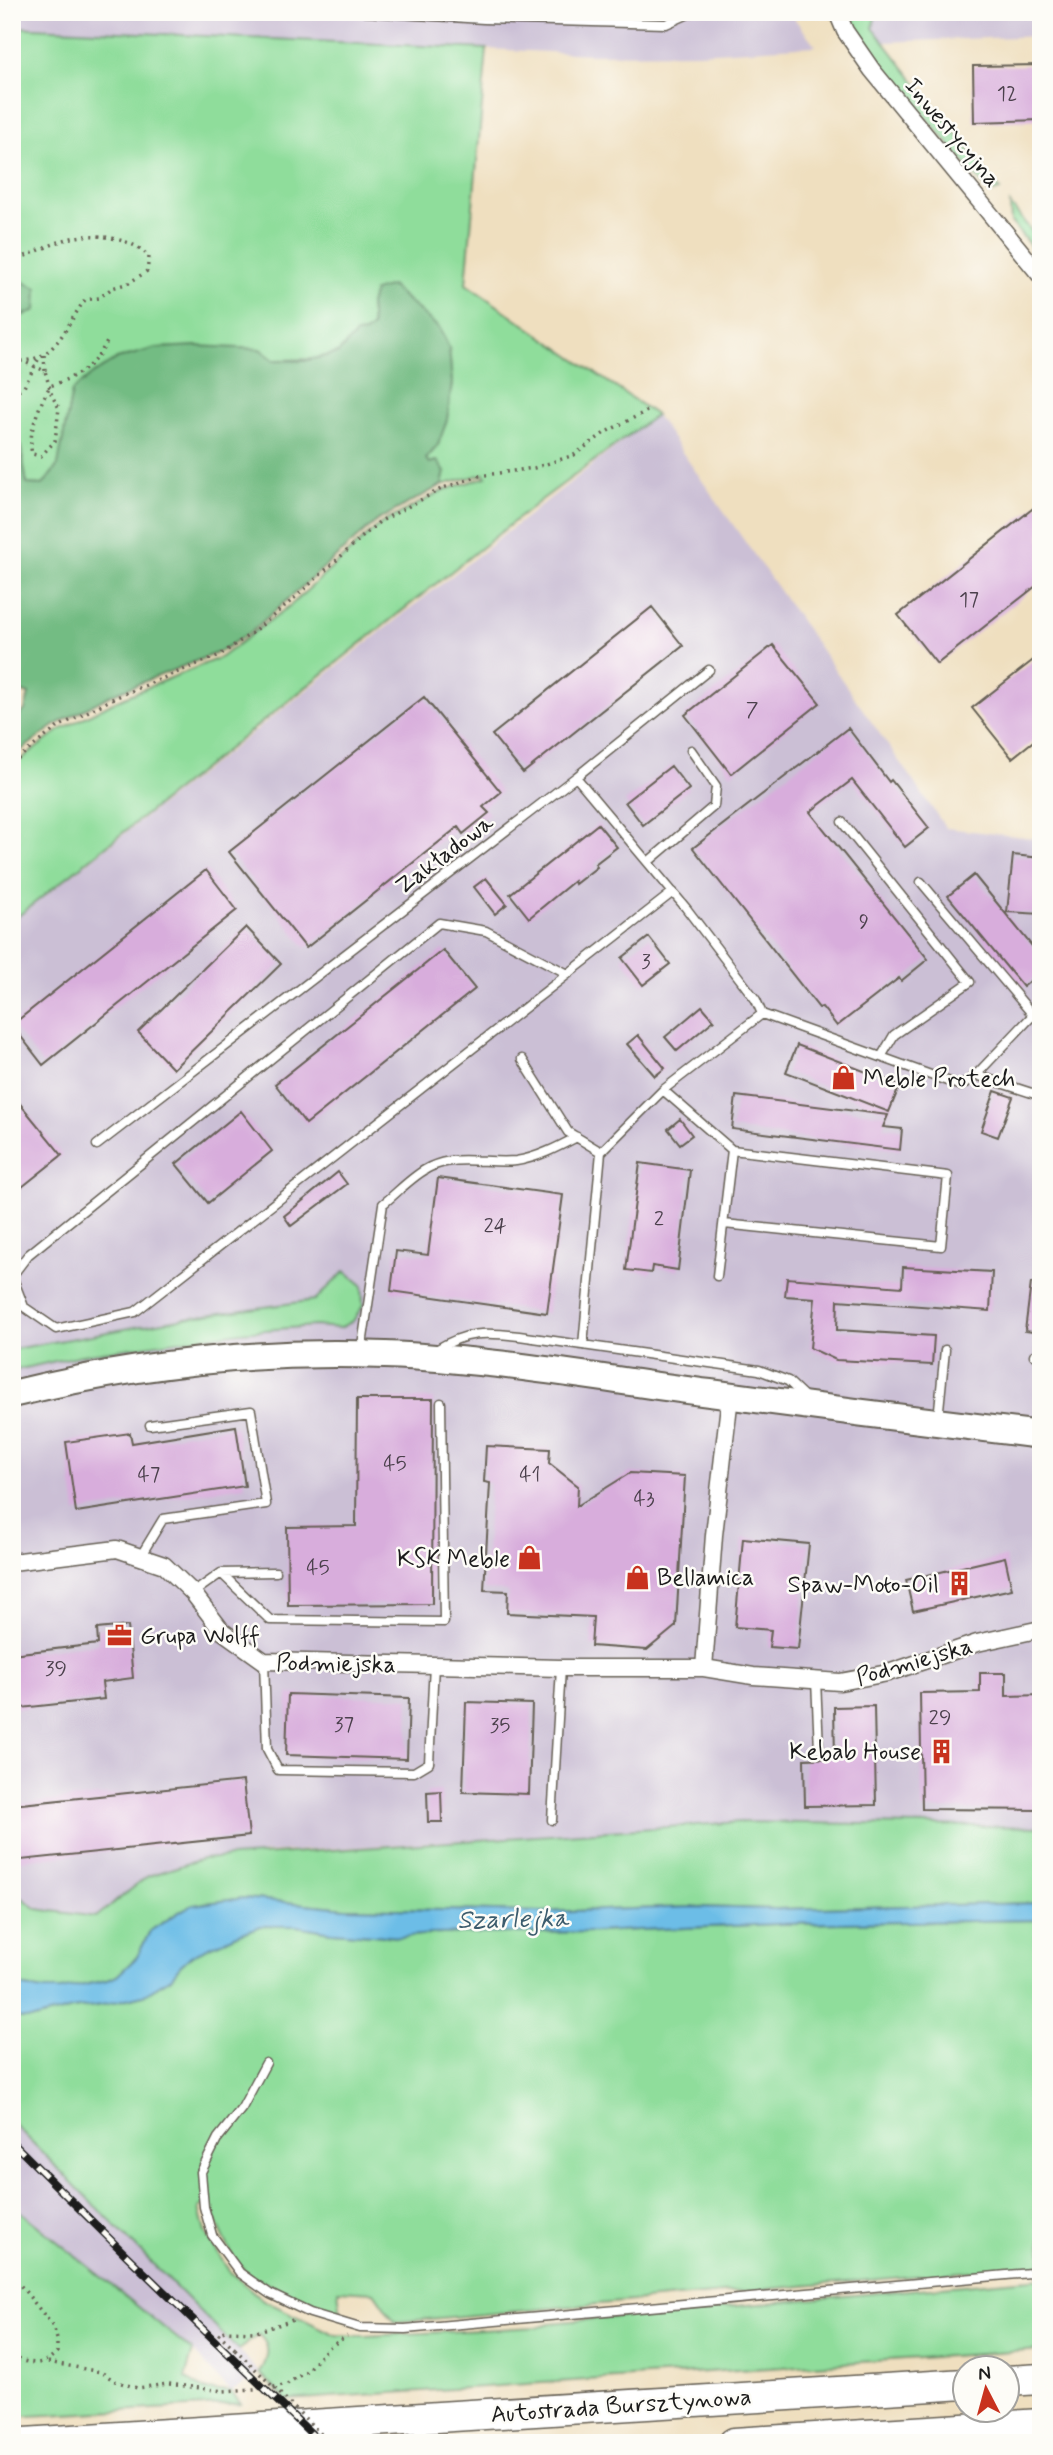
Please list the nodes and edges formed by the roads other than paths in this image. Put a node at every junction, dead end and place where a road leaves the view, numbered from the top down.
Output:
1 (364, 12) edge
2 (694, 12) edge
3 (837, 12) edge
4 (1041, 276) edge
5 (709, 670) dead end
6 (691, 750) dead end
7 (576, 777) junction
8 (842, 822) dead end
9 (648, 862) junction
10 (921, 883) dead end
11 (673, 892) junction
12 (568, 974) junction
13 (1041, 1007) edge
14 (762, 1014) junction
15 (1033, 1014) junction
16 (1041, 1021) edge
17 (881, 1057) junction
18 (523, 1059) dead end
19 (976, 1075) junction
20 (663, 1090) junction
21 (1041, 1096) edge
22 (577, 1137) junction
23 (97, 1145) dead end
24 (732, 1150) junction
25 (601, 1152) junction
26 (724, 1224) junction
27 (717, 1276) dead end
28 (583, 1345) junction
29 (945, 1350) dead end
30 (360, 1354) junction
31 (424, 1358) junction
32 (12, 1394) edge
33 (730, 1396) junction
34 (441, 1403) dead end
35 (813, 1406) junction
36 (937, 1422) junction
37 (150, 1425) dead end
38 (1041, 1436) edge
39 (140, 1557) junction
40 (12, 1562) edge
41 (276, 1572) dead end
42 (220, 1573) junction
43 (193, 1593) junction
44 (1041, 1629) edge
45 (264, 1661) junction
46 (434, 1665) junction
47 (561, 1668) junction
48 (704, 1668) junction
49 (816, 1680) junction
50 (819, 1749) dead end
51 (552, 1820) dead end
52 (265, 2063) dead end
53 (1041, 2272) edge
54 (1041, 2379) edge
55 (1021, 2380) edge
56 (951, 2385) edge
57 (1041, 2424) edge
58 (24, 2443) edge
59 (734, 2443) edge

1 - 2 lane
3 - 4 street, Inwestycyjna
5 - 7 lane, Zakładowa
6 - 9 lane
7 - 9 lane
7 - 23 lane, Zakładowa
8 - 17 lane
9 - 11 lane
10 - 15 lane
11 - 12 lane
11 - 14 lane
12 - 12 lane
13 - 15 lane
14 - 17 lane
14 - 20 lane
15 - 16 lane
15 - 19 lane
17 - 19 lane
18 - 22 lane
19 - 21 lane
20 - 24 lane
20 - 25 lane
22 - 25 lane
22 - 30 lane
24 - 26 lane
24 - 26 lane
25 - 28 lane
26 - 27 lane
28 - 31 lane
28 - 35 lane
29 - 36 lane
30 - 31 main road
30 - 32 main road
31 - 33 main road
33 - 35 main road
33 - 48 street
34 - 42 lane
35 - 36 main road
36 - 38 main road
37 - 39 lane
39 - 40 street, Podmiejska
39 - 43 street, Podmiejska
41 - 42 lane
42 - 43 lane
43 - 45 street, Podmiejska
44 - 49 street, Podmiejska
45 - 46 street, Podmiejska
45 - 46 lane
46 - 47 street, Podmiejska
47 - 48 street, Podmiejska
47 - 51 lane
48 - 49 street, Podmiejska
49 - 50 lane
52 - 53 lane
54 - 55 highway
56 - 58 highway, Autostrada Bursztynowa
57 - 59 highway, Autostrada Bursztynowa

